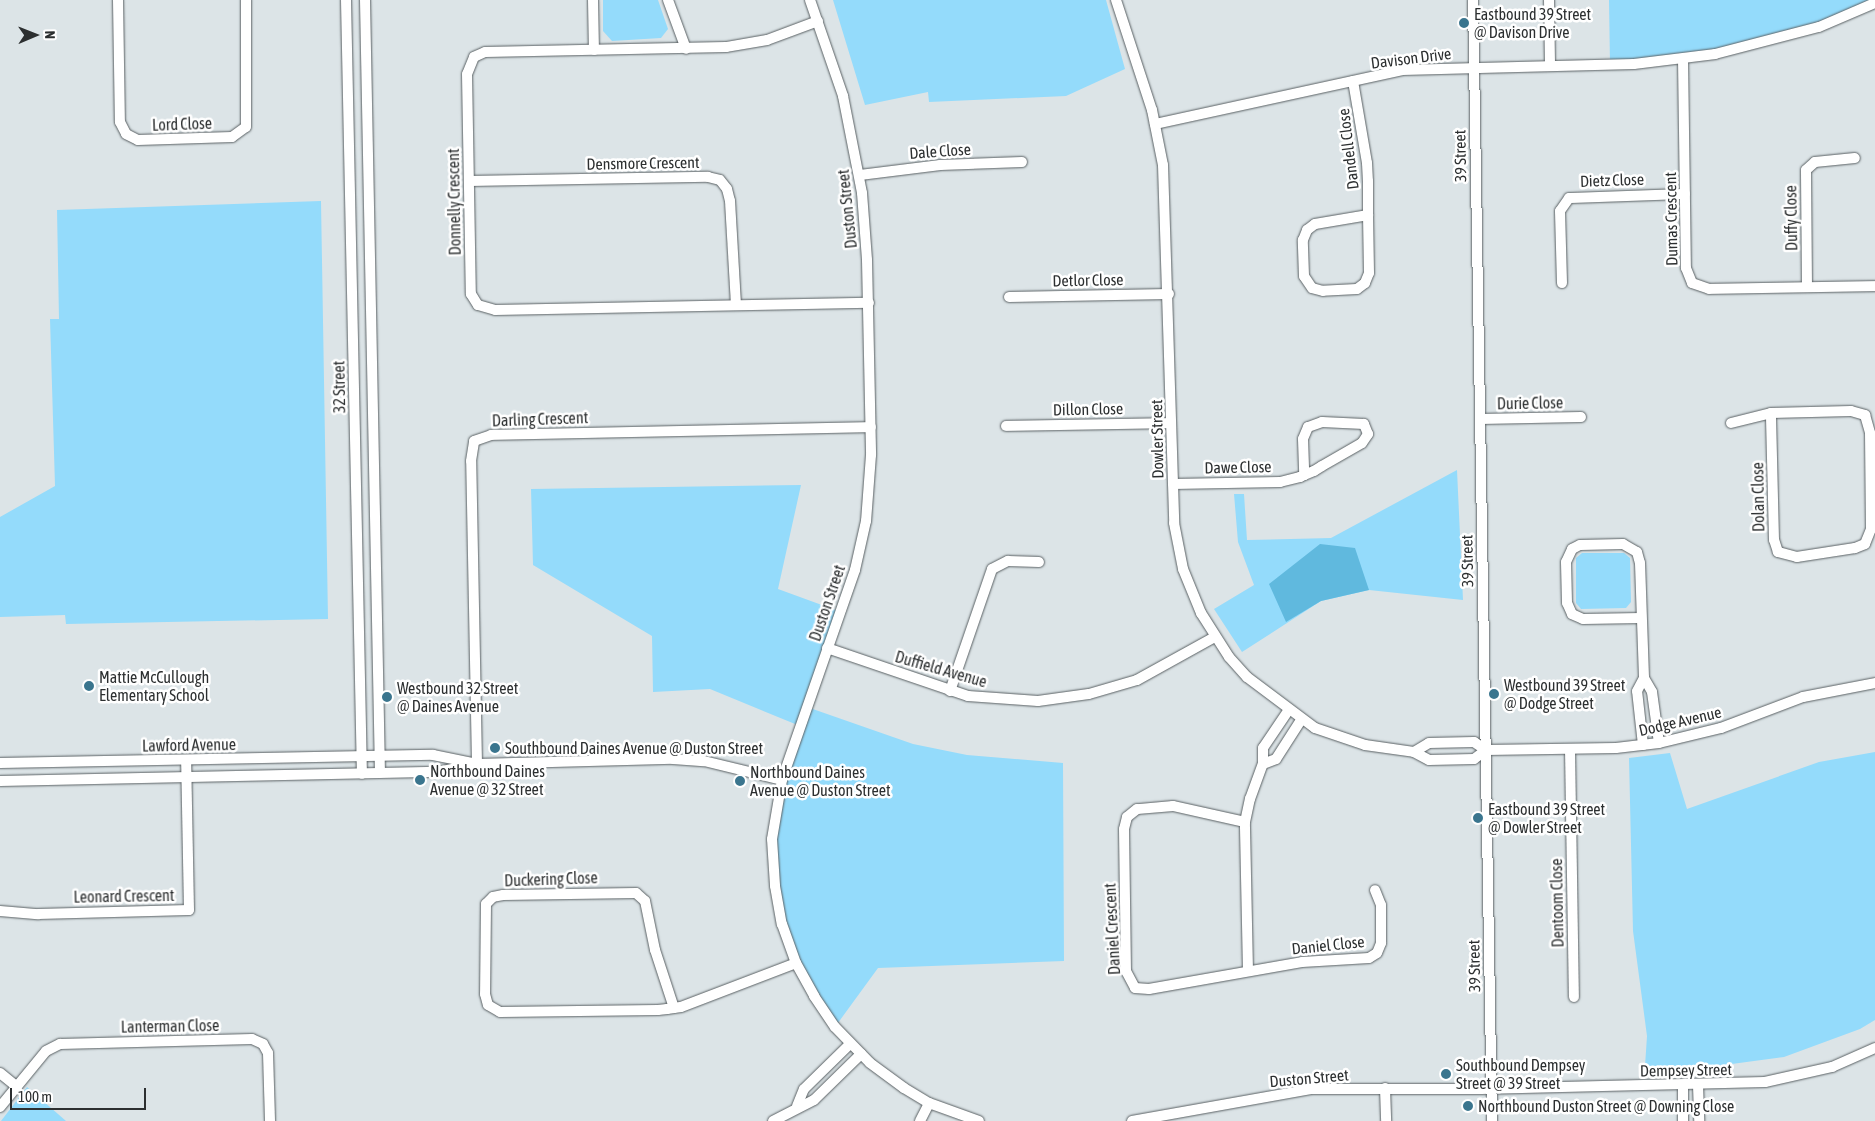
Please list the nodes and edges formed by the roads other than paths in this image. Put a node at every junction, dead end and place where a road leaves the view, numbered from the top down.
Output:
1 (118, 0) edge
2 (246, 0) edge
3 (346, 0) edge
4 (365, 0) edge
5 (593, 0) edge
6 (668, 0) edge
7 (810, 0) edge
8 (1116, 0) edge
9 (1473, 0) edge
10 (1549, 0) edge
11 (1875, 3) edge
12 (818, 21) junction
13 (686, 49) junction
14 (594, 50) junction
15 (1683, 59) junction
16 (1550, 66) junction
17 (1474, 67) junction
18 (1353, 81) junction
19 (1155, 124) junction
20 (1855, 158) dead end
21 (1022, 162) dead end
22 (860, 175) junction
23 (469, 181) junction
24 (1685, 194) junction
25 (1368, 215) junction
26 (1562, 284) dead end
27 (1875, 286) edge
28 (1806, 287) junction
29 (1169, 294) junction
30 (1008, 297) dead end
31 (868, 303) junction
32 (736, 305) junction
33 (1771, 413) junction
34 (1581, 417) dead end
35 (1480, 419) junction
36 (1171, 423) junction
37 (1731, 423) dead end
38 (1006, 426) dead end
39 (871, 427) junction
40 (1873, 474) edge
41 (1304, 475) junction
42 (1172, 484) junction
43 (1873, 489) edge
44 (1039, 562) dead end
45 (1641, 618) junction
46 (1215, 637) junction
47 (827, 648) junction
48 (1644, 678) junction
49 (1875, 683) edge
50 (950, 691) junction
51 (1288, 711) junction
52 (1301, 720) junction
53 (1658, 743) junction
54 (1644, 745) junction
55 (1570, 749) junction
56 (1486, 750) junction
57 (1414, 752) junction
58 (362, 756) junction
59 (380, 756) junction
60 (186, 760) junction
61 (0, 763) edge
62 (477, 764) junction
63 (1263, 764) junction
64 (380, 773) junction
65 (362, 774) junction
66 (186, 777) junction
67 (782, 780) junction
68 (0, 781) edge
69 (1245, 822) junction
70 (1375, 890) dead end
71 (0, 911) edge
72 (796, 963) junction
73 (1248, 971) junction
74 (1574, 997) dead end
75 (674, 1008) junction
76 (850, 1044) junction
77 (1875, 1048) edge
78 (861, 1054) junction
79 (0, 1072) edge
80 (1683, 1085) junction
81 (1698, 1085) junction
82 (17, 1087) junction
83 (1385, 1088) junction
84 (1491, 1089) junction
85 (4, 1095) edge
86 (929, 1103) junction
87 (0, 1106) edge
88 (797, 1106) junction
89 (270, 1121) edge
90 (773, 1121) edge
91 (920, 1121) edge
92 (979, 1121) edge
93 (1136, 1121) edge
94 (1386, 1121) edge
95 (1492, 1121) edge
96 (1683, 1121) edge
97 (1699, 1121) edge

1 - 2 street, Lord Close
3 - 58 street, 32 Street
4 - 59 street, 32 Street
5 - 14 street
6 - 13 street
7 - 12 street, Duston Street
8 - 19 street, Dowler Street
9 - 17 street, 39 Street
10 - 16 street
11 - 15 street, Davison Drive
12 - 13 street, Donnelly Crescent
12 - 22 street, Duston Street
13 - 14 street, Donnelly Crescent
14 - 23 street, Donnelly Crescent
15 - 16 street, Davison Drive
15 - 24 street, Dumas Crescent
16 - 17 street, Davison Drive
17 - 18 street, Davison Drive
17 - 35 street, 39 Street
18 - 19 street, Davison Drive
18 - 25 street, Dandell Close
19 - 29 street, Dowler Street
20 - 28 street, Duffy Close
21 - 22 street, Dale Close
22 - 31 street, Duston Street
23 - 32 street, Densmore Crescent
23 - 32 street, Donnelly Crescent
24 - 26 street, Dietz Close
24 - 28 street, Dumas Crescent
25 - 25 street, Dandell Close
27 - 28 street, Dumas Crescent
29 - 30 street, Detlor Close
29 - 36 street, Dowler Street
31 - 32 street, Donnelly Crescent
31 - 39 street, Duston Street
33 - 37 street, Dolan Close
33 - 40 street, Dolan Close
33 - 43 street, Dolan Close
34 - 35 street, Durie Close
35 - 56 street, 39 Street
36 - 38 street, Dillon Close
36 - 42 street, Dowler Street
39 - 47 street, Duston Street
39 - 62 street, Darling Crescent
40 - 43 street, Dolan Close
41 - 41 street, Dawe Close
41 - 42 street, Dawe Close
42 - 46 street, Dowler Street
44 - 50 street
45 - 45 street
45 - 48 street
46 - 50 street, Duffield Avenue
46 - 51 street, Dowler Street
47 - 50 street, Duffield Avenue
47 - 67 street, Duston Street
48 - 53 street
48 - 54 street
49 - 53 street, Dodge Avenue
51 - 52 street, Dowler Street
51 - 63 street
52 - 57 street, Dowler Street
52 - 63 street
53 - 54 street, Dodge Avenue
54 - 55 street, Dodge Avenue
55 - 56 street, Dodge Avenue
55 - 74 street, Dentoom Close
56 - 57 street, Dowler Street
56 - 57 street, Dowler Street
56 - 84 street, 39 Street
58 - 59 street, Lawford Avenue
58 - 60 street, Lawford Avenue
58 - 65 street, 32 Street
59 - 62 street, Lawford Avenue
59 - 64 street, 32 Street
60 - 61 street, Lawford Avenue
60 - 66 street, Leonard Crescent
62 - 64 street, Lawford Avenue
62 - 67 street
63 - 69 street
64 - 65 street, Lawford Avenue
65 - 66 street, Lawford Avenue
66 - 68 street, Lawford Avenue
66 - 71 street, Leonard Crescent
67 - 72 street, Duston Street
69 - 73 street
69 - 73 street, Daniel Crescent
70 - 73 street, Daniel Close
72 - 75 street, Duckering Close
72 - 76 street, Duston Street
75 - 75 street, Duckering Close
76 - 78 street, Duston Street
76 - 88 street
77 - 81 street, Dempsey Street
78 - 86 street, Duston Street
78 - 88 street
79 - 82 street
80 - 81 street, Dempsey Street
80 - 84 street, Dempsey Street
80 - 96 street
81 - 97 street
82 - 85 street, Lanterman Close
82 - 89 street, Lanterman Close
83 - 84 street, Duston Street
83 - 93 street, Duston Street
83 - 94 street
84 - 95 street, 39 Street
85 - 87 street, Lanterman Close
86 - 91 street
86 - 92 street, Duston Street
88 - 90 street

